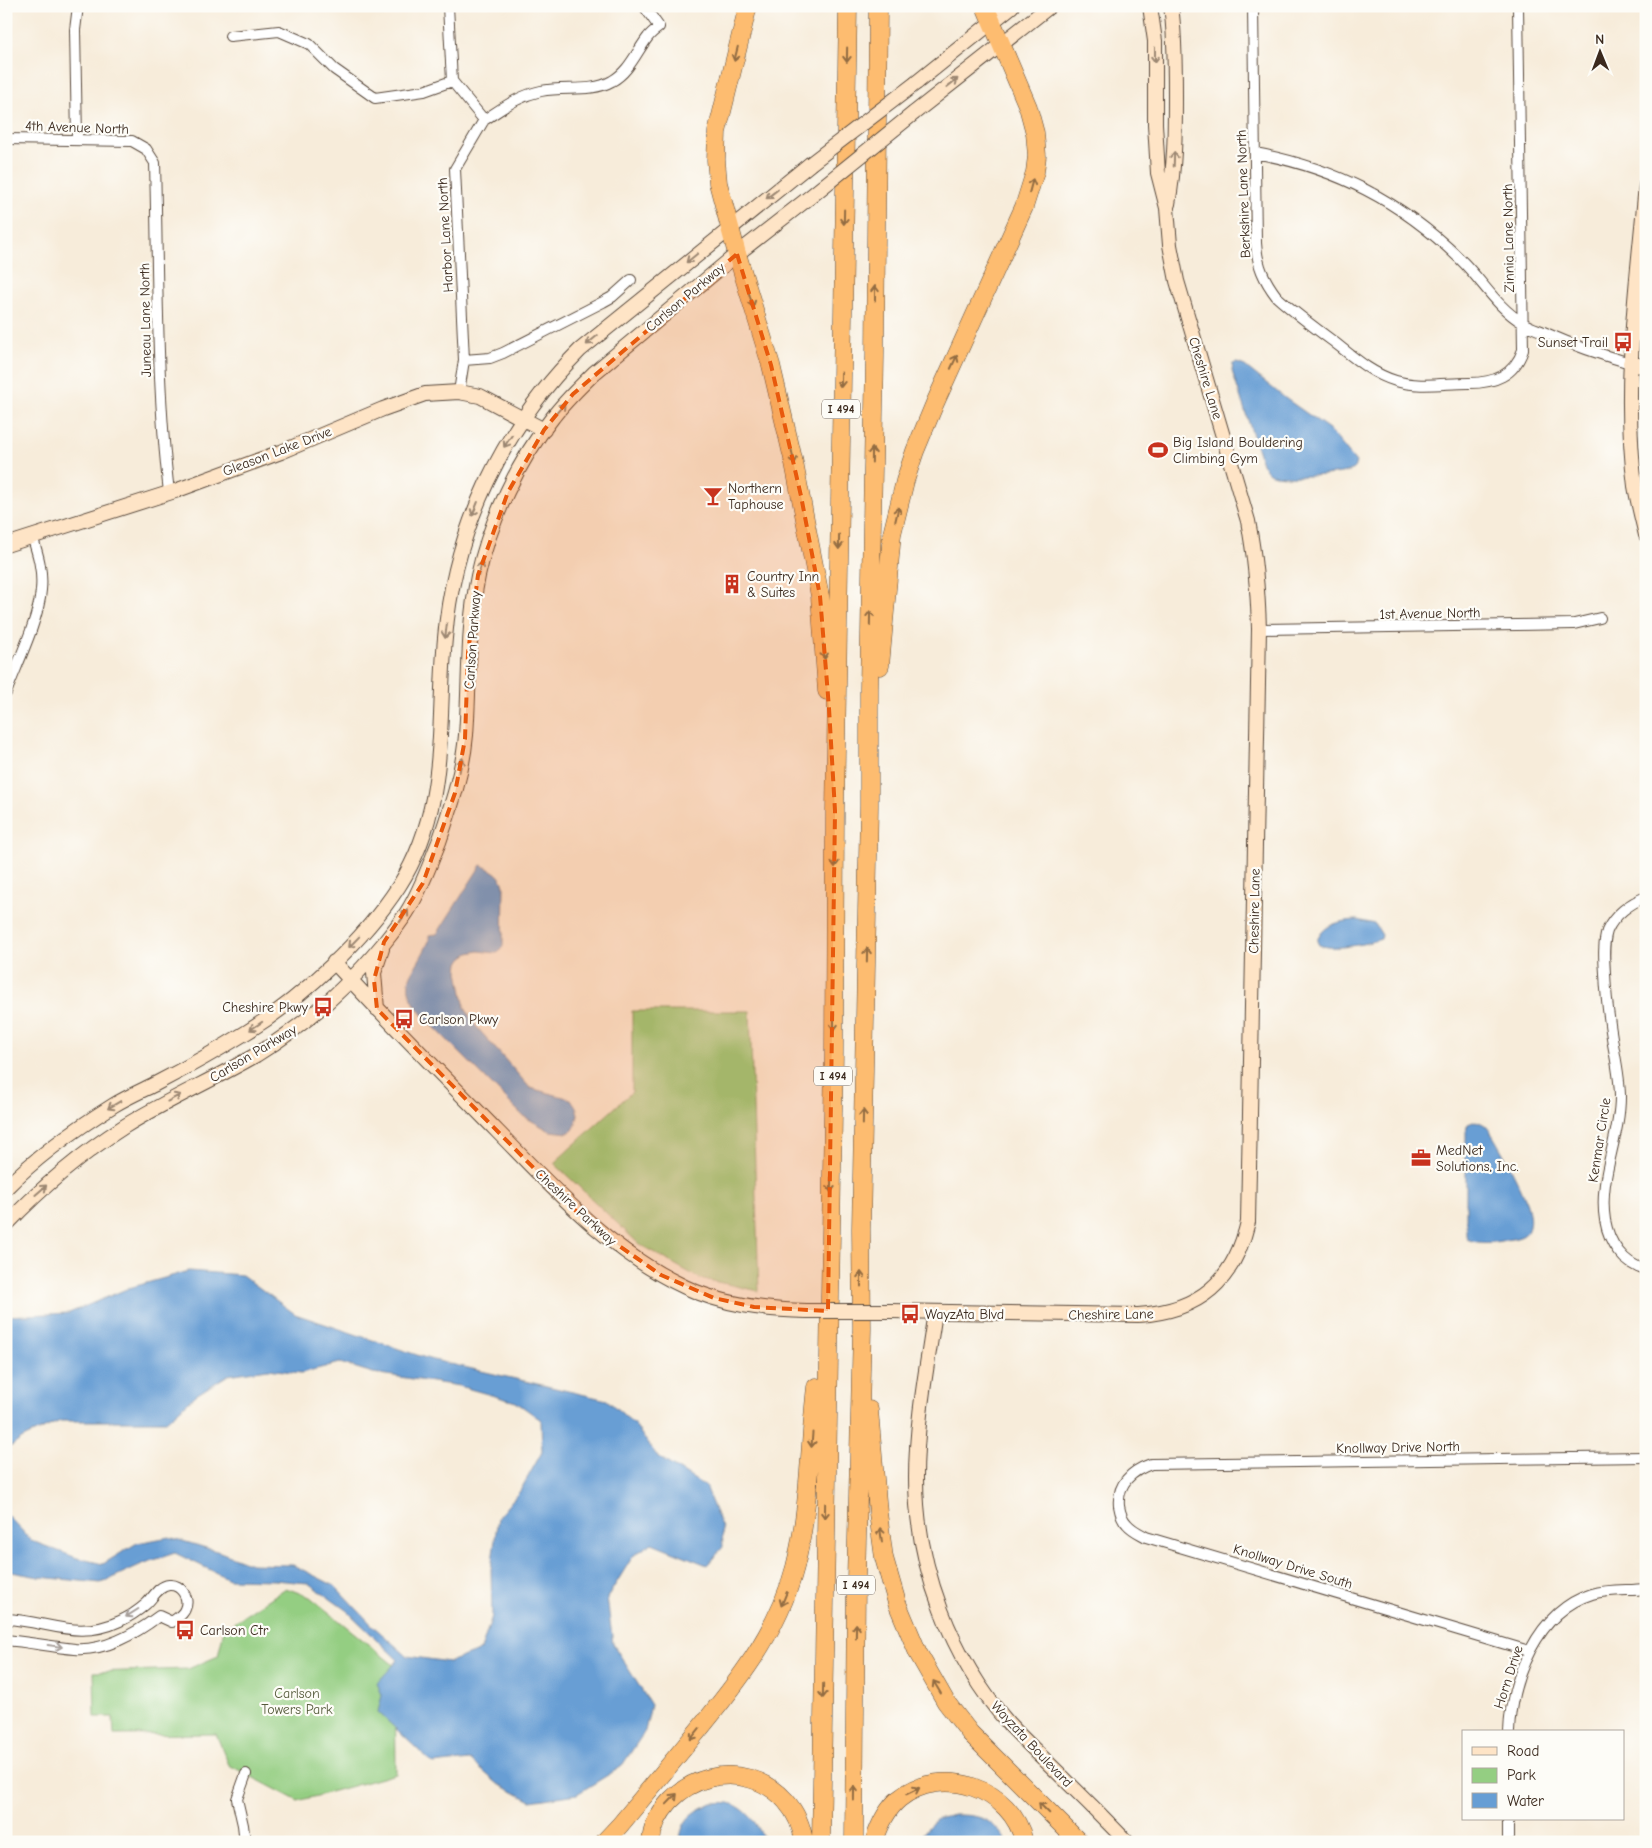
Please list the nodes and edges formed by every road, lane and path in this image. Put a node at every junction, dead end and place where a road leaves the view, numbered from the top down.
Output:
1 (78, 6) edge
2 (448, 6) edge
3 (644, 6) edge
4 (748, 6) edge
5 (848, 6) edge
6 (878, 6) edge
7 (1012, 6) edge
8 (1050, 6) edge
9 (1150, 6) edge
10 (1170, 6) edge
11 (1253, 6) edge
12 (1518, 6) edge
13 (989, 14) edge
14 (230, 36) dead end
15 (1001, 44) junction
16 (452, 81) junction
17 (484, 120) junction
18 (6, 139) edge
19 (77, 139) junction
20 (146, 149) joint
21 (1255, 153) junction
22 (1646, 185) edge
23 (1167, 208) junction
24 (730, 227) junction
25 (737, 254) junction
26 (631, 280) dead end
27 (1523, 323) junction
28 (464, 360) junction
29 (1630, 363) junction
30 (1646, 367) edge
31 (1418, 384) joint
32 (459, 392) junction
33 (524, 419) junction
34 (544, 430) junction
35 (170, 492) junction
36 (1646, 535) edge
37 (32, 536) junction
38 (6, 544) edge
39 (1600, 618) dead end
40 (1259, 629) junction
41 (6, 693) edge
42 (869, 806) junction
43 (835, 811) junction
44 (1646, 897) edge
45 (384, 942) junction
46 (334, 962) junction
47 (351, 980) junction
48 (377, 1009) junction
49 (6, 1188) edge
50 (6, 1224) edge
51 (1646, 1270) edge
52 (890, 1311) joint
53 (935, 1312) junction
54 (862, 1328) junction
55 (828, 1340) junction
56 (1646, 1457) edge
57 (1151, 1464) joint
58 (1646, 1589) edge
59 (147, 1603) junction
60 (159, 1616) junction
61 (6, 1619) edge
62 (6, 1640) edge
63 (1529, 1650) junction
64 (1509, 1730) edge
65 (246, 1774) dead end
66 (1508, 1820) edge
67 (245, 1842) edge
68 (604, 1842) edge
69 (651, 1842) edge
70 (804, 1842) edge
71 (821, 1842) edge
72 (854, 1842) edge
73 (874, 1842) edge
74 (1024, 1842) edge
75 (1079, 1842) edge
76 (1128, 1842) edge
77 (1508, 1842) edge

1 - 19 street
2 - 16 street
3 - 17 street
4 -> 24 highway
5 -> 43 highway, I 494
42 -> 6 highway, I 494
7 - 13 main road, Carlson Parkway
8 - 15 main road, Carlson Parkway
9 -> 23 main road, Cheshire Lane
23 -> 10 main road, Cheshire Lane
11 - 21 street, Berkshire Lane North
12 - 27 street, Zinnia Lane North
13 - 15 highway
13 -> 24 main road, Carlson Parkway, bridge
14 - 16 street
25 -> 15 main road, Carlson Parkway, bridge
42 -> 15 highway
16 - 17 street
17 - 28 street, Harbor Lane North
18 - 19 street, 4th Avenue North
19 - 20 street, 4th Avenue North
20 - 35 street, Juneau Lane North
21 - 27 street
21 - 31 street, Berkshire Lane North
22 - 29 main road
23 - 40 main road, Cheshire Lane
24 - 25 highway
24 -> 33 main road, Carlson Parkway
34 -> 25 main road, Carlson Parkway
25 -> 43 highway
26 - 28 street
27 - 29 street
27 - 31 street, Zinnia Lane North
28 - 32 street, Harbor Lane North
29 - 30 main road
29 - 36 main road
32 - 33 main road, Gleason Lake Drive
32 - 35 main road, Gleason Lake Drive
33 - 34 main road, Gleason Lake Drive
33 -> 46 main road, Carlson Parkway
45 -> 34 main road, Carlson Parkway
35 - 37 main road, Gleason Lake Drive
37 - 38 main road, Gleason Lake Drive
37 - 41 street
39 - 40 street, 1st Avenue North
40 - 53 main road, Cheshire Lane
54 -> 42 highway, I 494
43 -> 55 highway, I 494
44 - 51 street, Kenmar Circle
45 - 47 main road, Carlson Parkway
45 - 48 main road
46 - 47 main road, Cheshire Parkway
46 -> 49 main road, Carlson Parkway
47 - 48 main road, Cheshire Parkway
50 -> 47 main road, Carlson Parkway
48 - 52 main road, Cheshire Parkway, bridge
52 - 53 main road, Cheshire Lane
53 - 76 main road, Wayzata Boulevard
72 -> 54 highway, I 494
75 -> 54 highway
55 -> 68 highway
55 -> 71 highway, I 494
56 - 57 street, Knollway Drive North
57 - 63 street, Knollway Drive South
58 - 63 street, Horn Drive
59 - 60 street
59 - 60 street
59 -> 61 street
62 -> 60 street
63 - 64 street, Horn Drive
65 - 67 street
66 - 77 street
69 -> 70 highway
73 -> 74 highway

